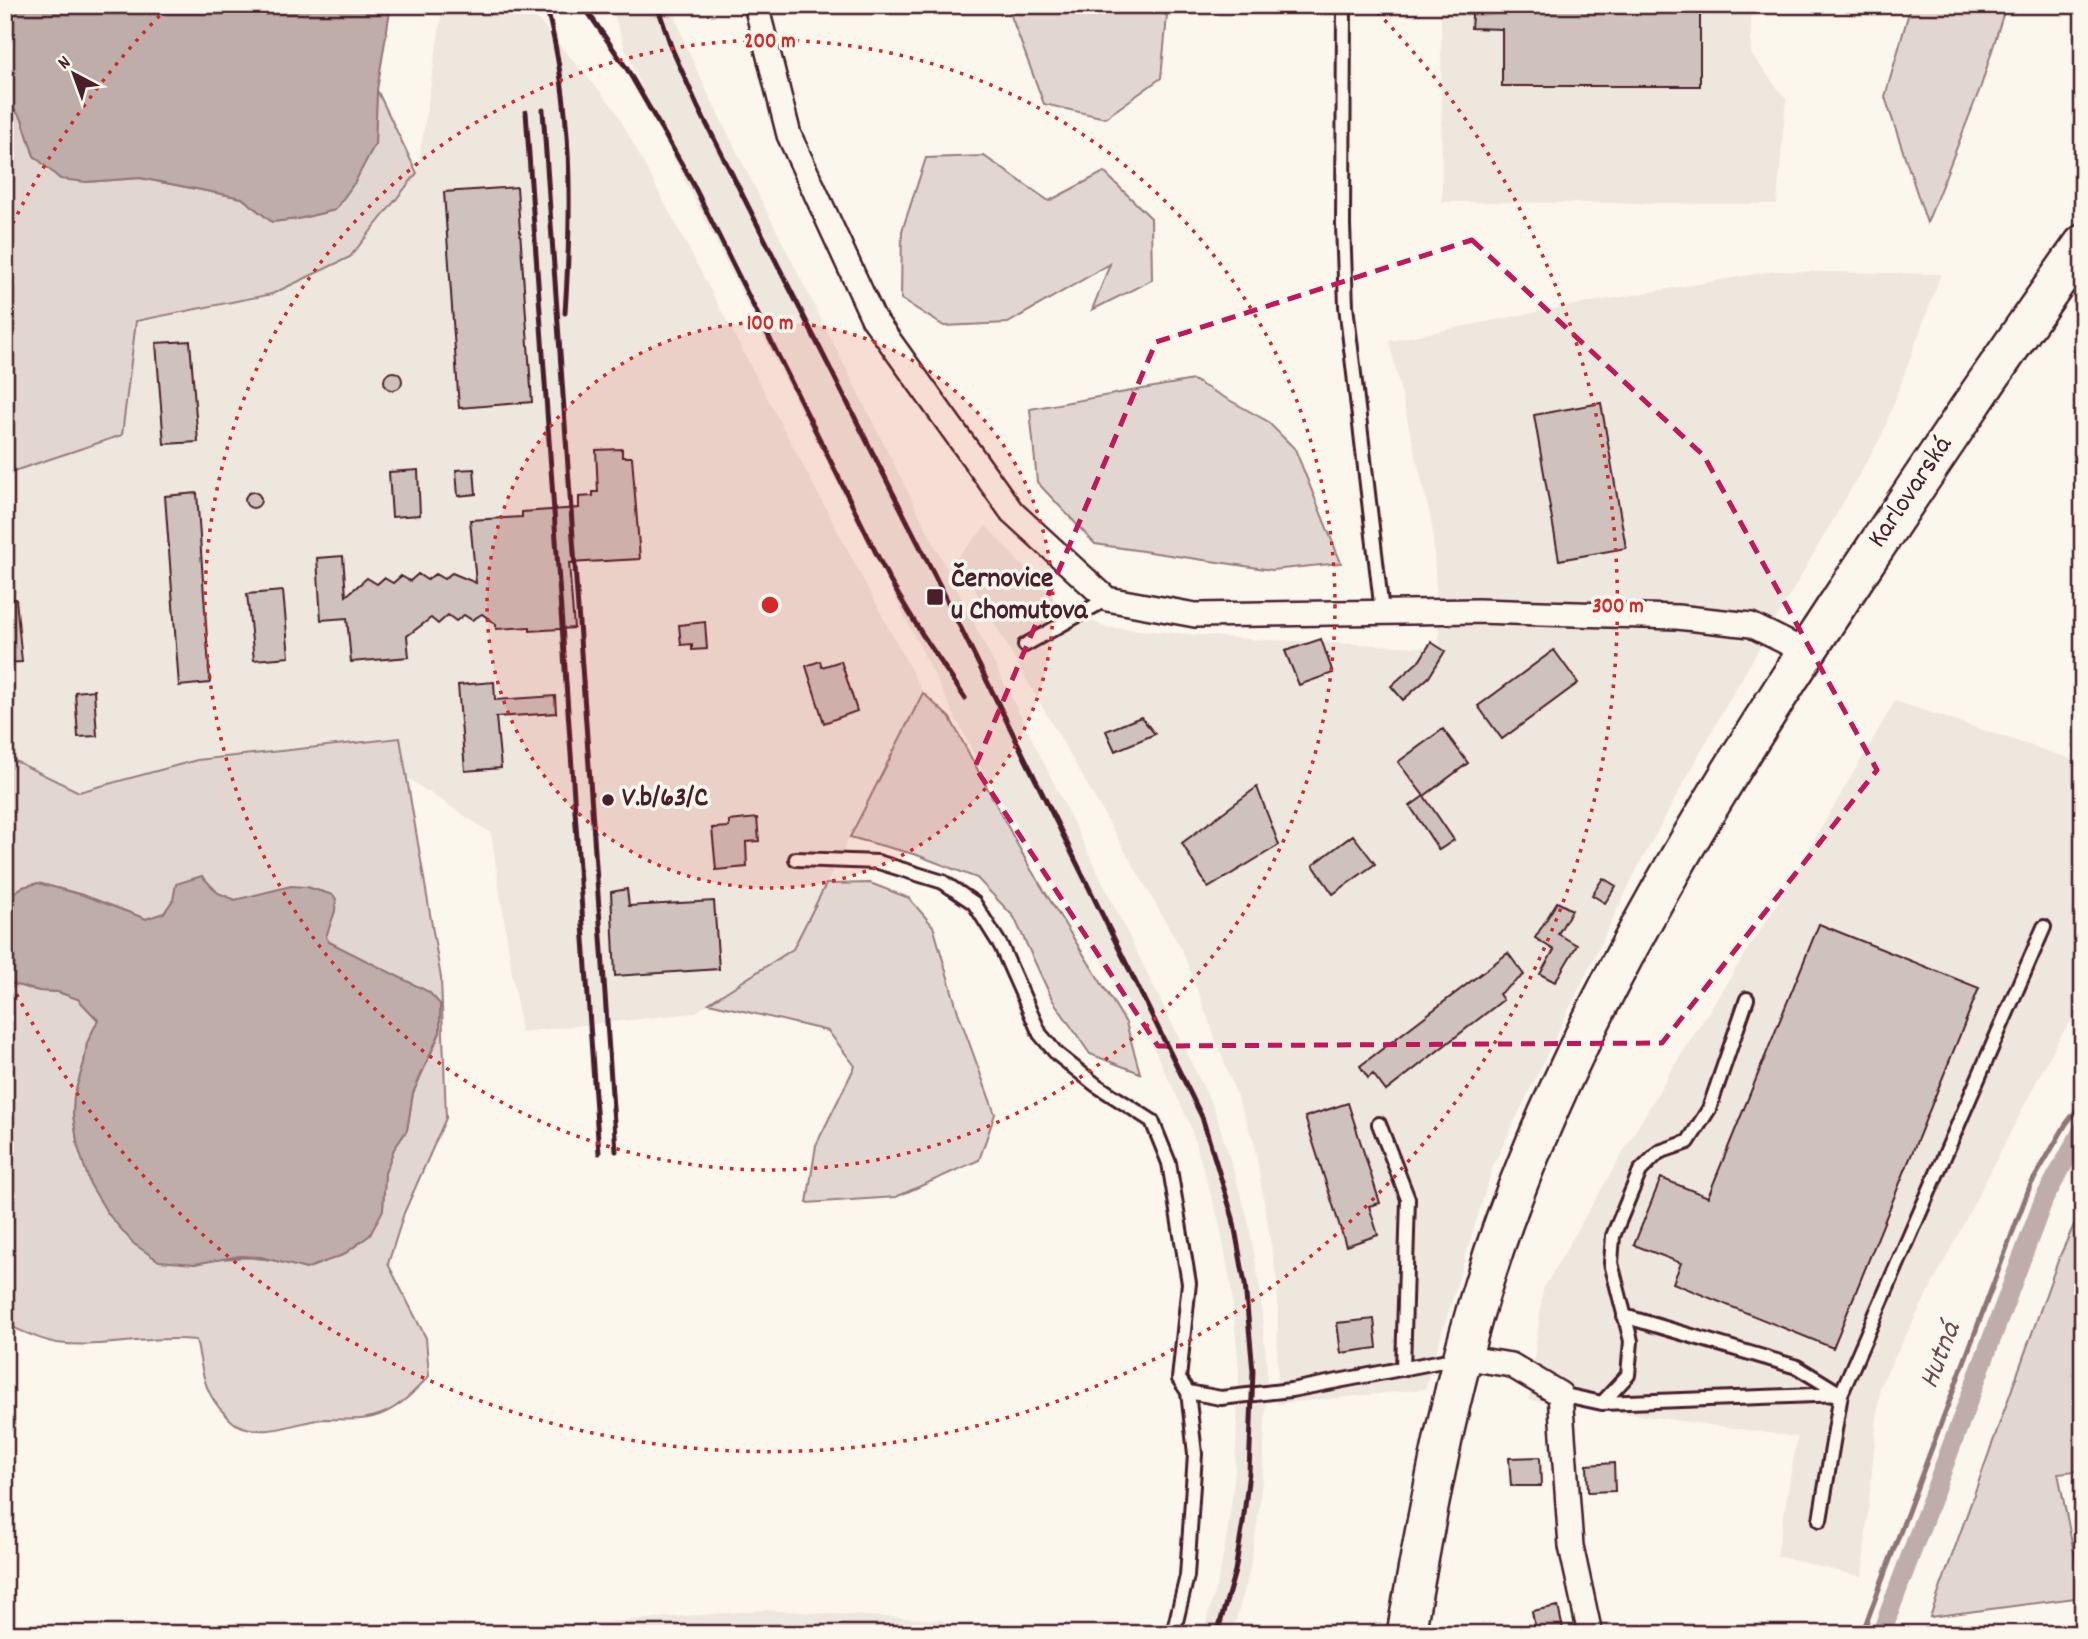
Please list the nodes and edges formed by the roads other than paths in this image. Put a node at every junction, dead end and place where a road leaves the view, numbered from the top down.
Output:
1 (756, 5) edge
2 (1344, 5) edge
3 (2083, 244) edge
4 (1107, 599) junction
5 (1382, 612) junction
6 (1025, 645) dead end
7 (1806, 652) junction
8 (796, 859) dead end
9 (2045, 927) dead end
10 (1746, 999) dead end
11 (1379, 1124) dead end
12 (1624, 1316) junction
13 (1462, 1357) junction
14 (1403, 1368) junction
15 (1188, 1392) junction
16 (1560, 1394) junction
17 (1842, 1394) junction
18 (1602, 1403) junction
19 (1820, 1520) dead end
20 (1173, 1634) edge
21 (1406, 1634) edge
22 (1590, 1634) edge

1 - 4 street
2 - 5 lane
3 - 7 main road, Karlovarská
4 - 5 street
4 - 6 lane
5 - 7 street
7 - 13 main road, Karlovarská
8 - 15 lane
9 - 17 lane
10 - 12 lane
11 - 14 lane
12 - 17 lane
12 - 18 lane
13 - 14 lane
13 - 16 street
13 - 21 main road, Karlovarská
14 - 15 lane
15 - 20 lane
16 - 18 lane
16 - 22 street
17 - 18 lane
17 - 19 lane

